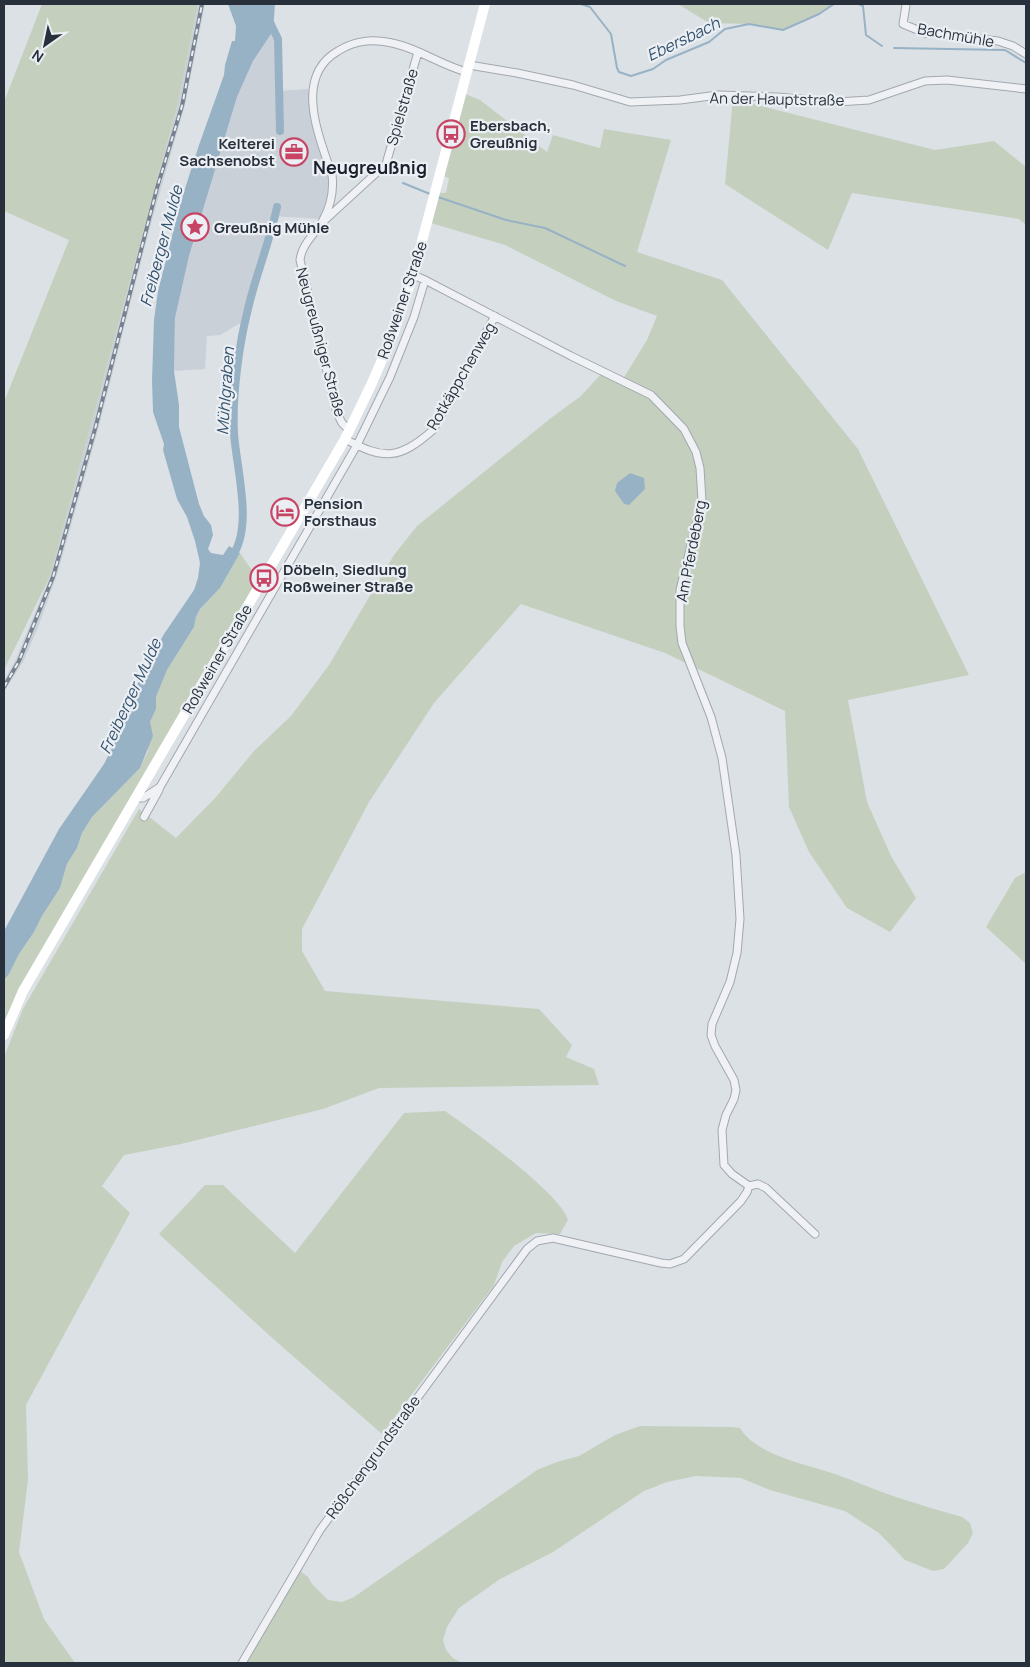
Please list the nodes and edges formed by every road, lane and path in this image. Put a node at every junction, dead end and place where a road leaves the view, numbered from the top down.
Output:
1 (485, 4) edge
2 (906, 5) dead end
3 (418, 52) junction
4 (1026, 54) edge
5 (468, 69) junction
6 (1026, 90) edge
7 (321, 223) junction
8 (413, 275) junction
9 (425, 280) junction
10 (495, 316) junction
11 (347, 434) junction
12 (357, 445) junction
13 (314, 491) junction
14 (326, 498) junction
15 (275, 559) junction
16 (288, 566) junction
17 (160, 787) junction
18 (137, 798) junction
19 (144, 817) dead end
20 (4, 1035) edge
21 (749, 1186) junction
22 (815, 1234) dead end
23 (242, 1663) edge

1 - 5 main road, Roßweiner Straße
2 - 4 street, Bachmühle
3 - 5 street, Neugreußniger Straße
3 - 7 street, Spielstraße
3 - 7 street, Neugreußniger Straße
5 - 6 street, An der Hauptstraße
5 - 8 main road, Roßweiner Straße
7 - 11 street, Neugreußniger Straße
8 - 9 street, Am Pferdeberg
8 - 11 main road, Roßweiner Straße
9 - 10 street, Am Pferdeberg
9 - 12 street
10 - 12 street, Rotkäppchenweg
10 - 21 street, Am Pferdeberg
11 - 12 street, Rotkäppchenweg
11 - 13 main road, Roßweiner Straße
12 - 14 street
13 - 14 street
13 - 15 main road, Roßweiner Straße
14 - 16 street
15 - 16 street
15 - 18 main road, Roßweiner Straße
16 - 17 street
17 - 18 street
17 - 19 street
18 - 20 main road, Roßweiner Straße
21 - 22 street
21 - 23 street, Rößchengrundstraße

